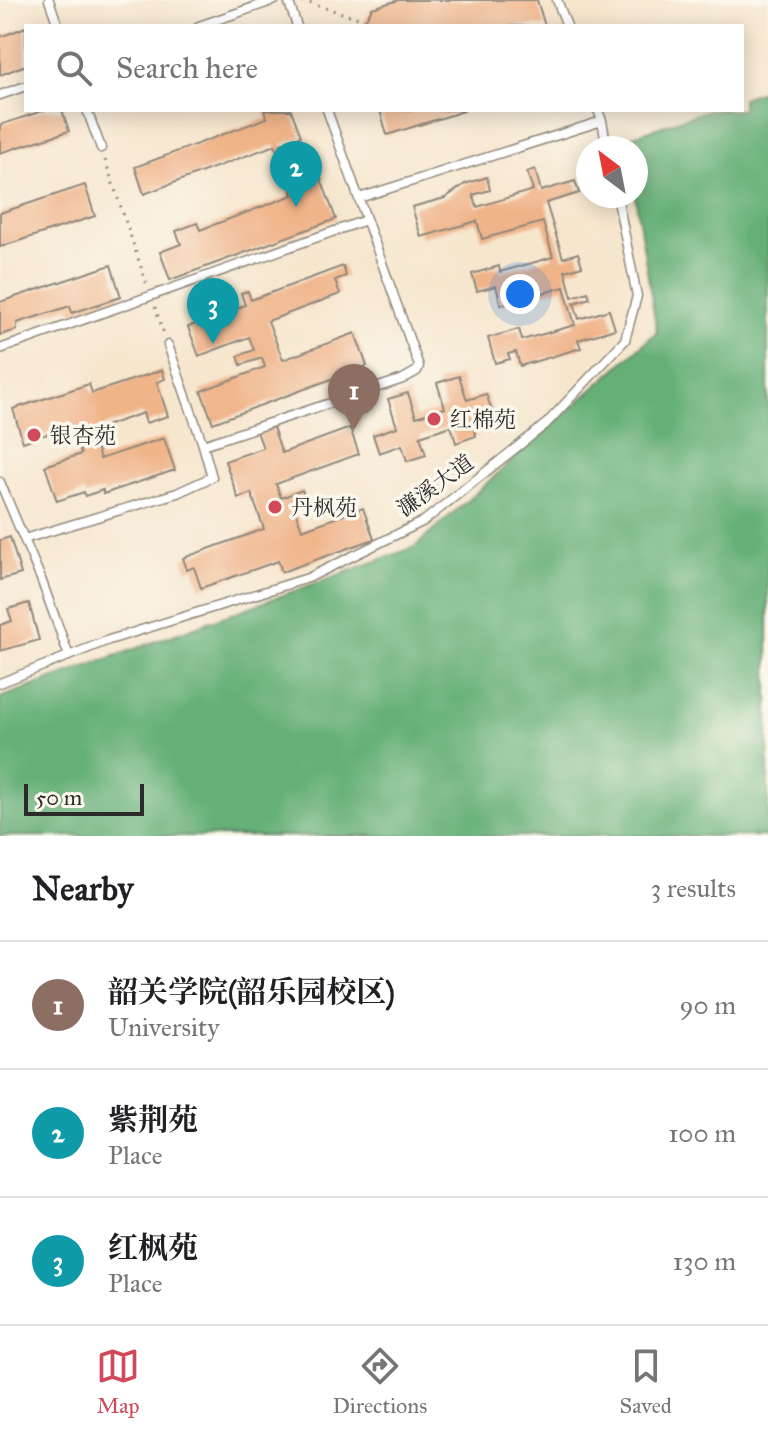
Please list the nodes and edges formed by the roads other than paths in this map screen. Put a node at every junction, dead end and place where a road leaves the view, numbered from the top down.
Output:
1 (49, 0) edge
2 (275, 0) edge
3 (288, 0) edge
4 (557, 0) edge
5 (57, 24) edge
6 (205, 24) edge
7 (296, 24) edge
8 (566, 24) edge
9 (24, 87) edge
10 (0, 95) edge
11 (88, 112) edge
12 (328, 112) edge
13 (599, 112) edge
14 (602, 121) junction
15 (605, 136) edge
16 (101, 148) road end
17 (359, 198) junction
18 (619, 208) edge
19 (366, 220) junction
20 (168, 345) road end
21 (0, 349) edge
22 (203, 445) junction
23 (0, 482) edge
24 (24, 539) junction
25 (69, 656) junction
26 (0, 683) edge

1 - 5 lane
2 - 6 lane
3 - 7 lane
4 - 8 lane
9 - 10 lane
11 - 16 lane
12 - 17 lane
13 - 14 lane
14 - 15 lane
14 - 17 lane
17 - 19 lane
18 - 25 lane, 濂溪大道
19 - 21 lane
19 - 22 lane
20 - 22 lane
22 - 24 lane
23 - 24 lane
24 - 25 lane
25 - 26 lane, 濂溪大道

